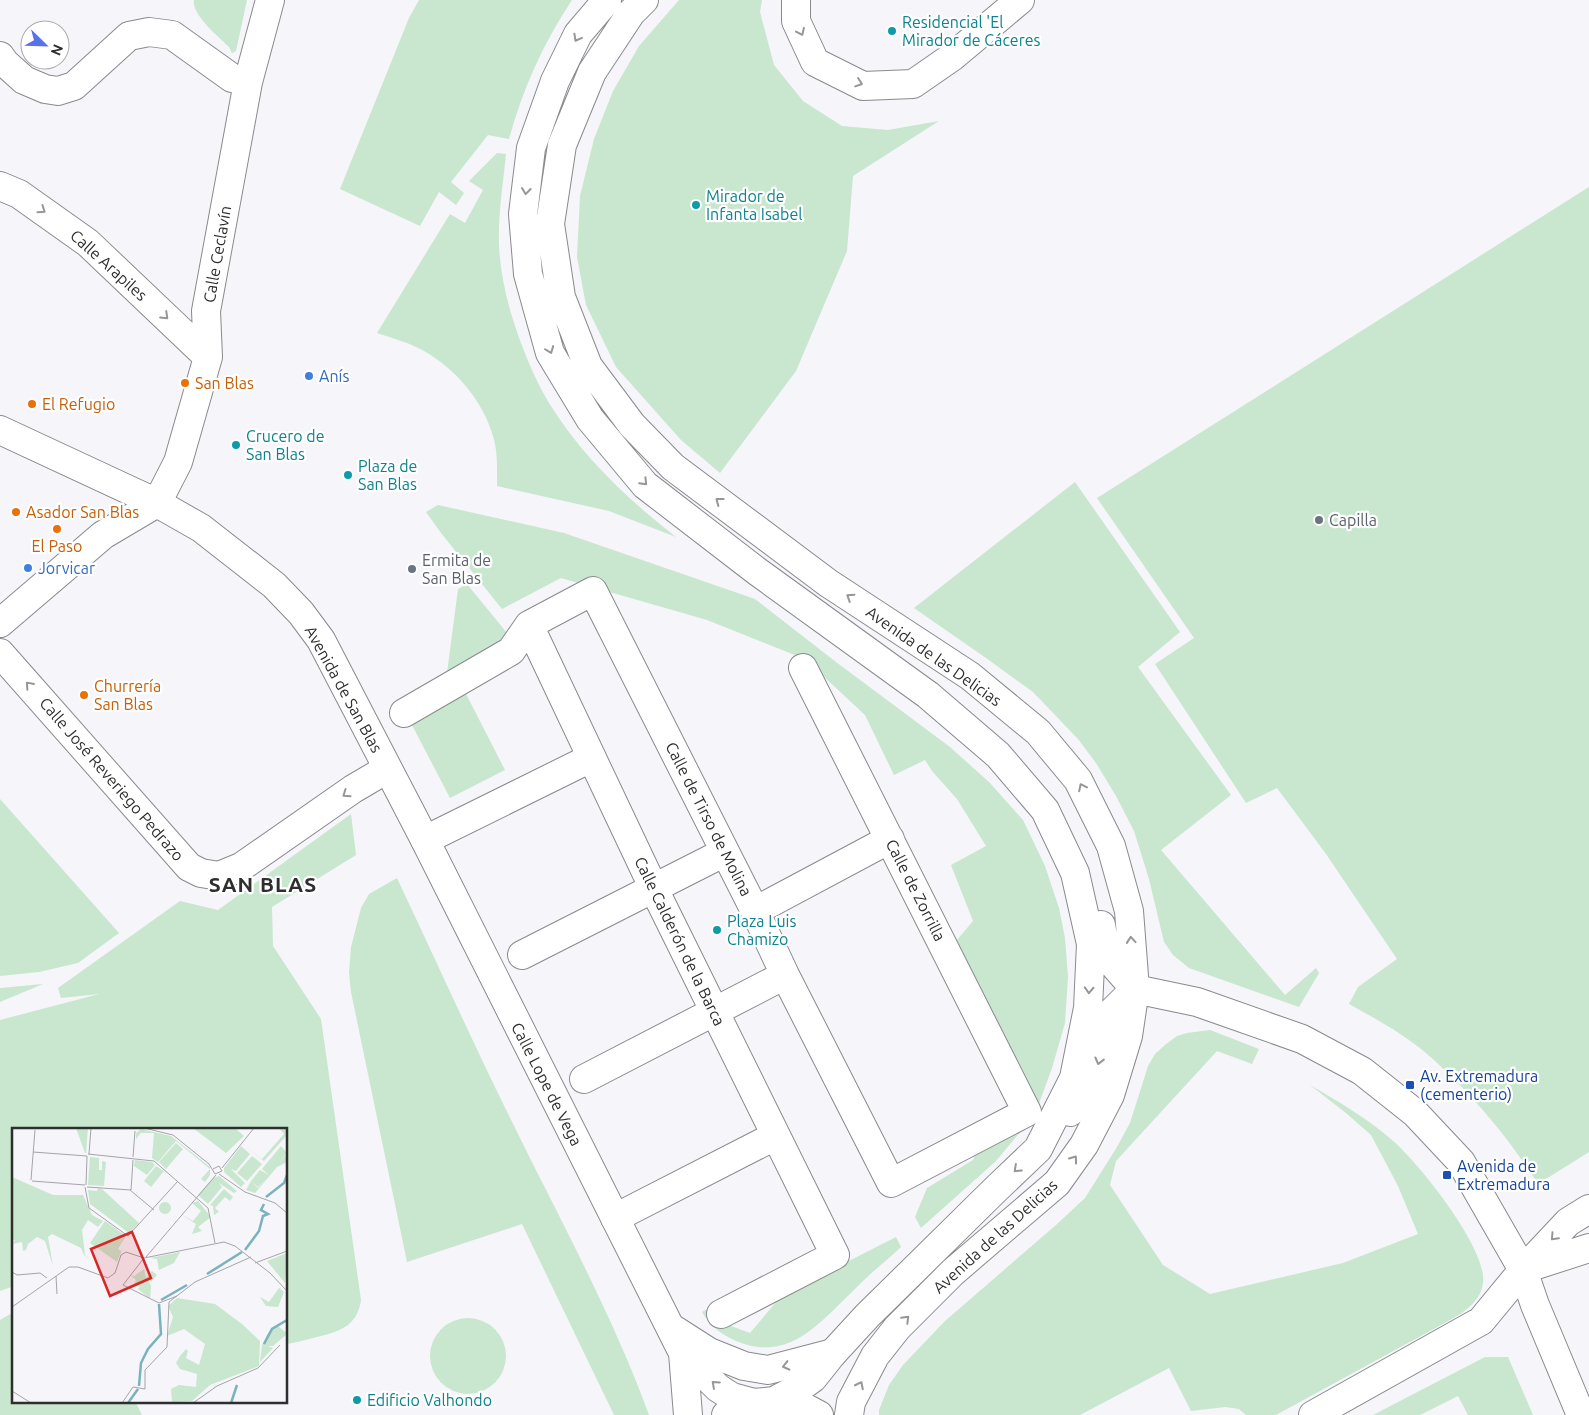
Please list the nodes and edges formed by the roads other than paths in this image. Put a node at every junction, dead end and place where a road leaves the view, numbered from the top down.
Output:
1 (270, 0) edge
2 (607, 0) edge
3 (644, 0) edge
4 (796, 0) edge
5 (1020, 0) edge
6 (0, 56) edge
7 (248, 82) junction
8 (0, 186) edge
9 (208, 357) junction
10 (0, 430) edge
11 (157, 503) junction
12 (0, 623) edge
13 (528, 625) junction
14 (0, 653) edge
15 (804, 668) dead end
16 (404, 713) dead end
17 (591, 758) junction
18 (387, 769) junction
19 (1045, 810) junction
20 (890, 839) junction
21 (424, 840) junction
22 (725, 852) junction
23 (654, 889) junction
24 (755, 911) junction
25 (522, 954) dead end
26 (785, 975) junction
27 (1135, 989) junction
28 (714, 1011) junction
29 (584, 1079) dead end
30 (775, 1136) junction
31 (1038, 1149) junction
32 (891, 1182) joint
33 (1589, 1209) edge
34 (615, 1218) junction
35 (1589, 1248) edge
36 (1523, 1270) junction
37 (721, 1314) dead end
38 (670, 1327) junction
39 (683, 1353) junction
40 (833, 1353) junction
41 (764, 1402) junction
42 (688, 1415) edge
43 (726, 1415) edge
44 (819, 1415) edge
45 (849, 1415) edge
46 (1313, 1415) edge
47 (1581, 1415) edge

1 - 7 street, Calle Ceclavín
2 -> 19 street, Avenida de las Delicias
27 -> 3 street, Avenida de las Delicias
4 -> 5 street
6 - 7 street
7 - 9 street, Calle Ceclavín
8 -> 9 street, Calle Arapiles
9 - 11 street, Calle Ceclavín
10 - 11 street, Avenida de San Blas
11 - 12 street
11 - 18 street, Avenida de San Blas
13 - 16 street
13 - 17 street, Calle Calderón de la Barca
13 - 22 street, Calle de Tirso de Molina
18 -> 14 street, Calle José Reveriego Pedrazo
15 - 20 street, Calle de Zorrilla
17 - 21 street
17 - 23 street, Calle Calderón de la Barca
18 - 21 street, Avenida de San Blas
19 - 27 street
19 -> 31 street, Avenida de las Delicias
20 - 24 street
20 - 32 street, Calle de Zorrilla
21 - 34 street, Calle Lope de Vega
22 - 23 street
22 - 24 street, Calle de Tirso de Molina
23 - 25 street
23 - 28 street, Calle Calderón de la Barca
24 - 26 street, Calle de Tirso de Molina
26 - 28 street
26 - 32 street, Calle de Tirso de Molina
27 -> 31 street
27 - 36 street
45 -> 27 street, Avenida de las Delicias
28 - 29 street
28 - 30 street, Calle Calderón de la Barca
30 - 34 street
30 - 37 street, Calle Calderón de la Barca
31 -> 40 street, Avenida de las Delicias
33 -> 36 street
34 - 38 street, Calle Lope de Vega
35 - 36 street
36 - 46 street
36 - 47 street
38 - 39 street, Calle Lope de Vega
40 -> 38 street
41 -> 39 street, Calle Lope de Vega
39 - 42 street, Calle Lope de Vega
40 - 41 street, Avenida de las Delicias
41 - 43 street, Avenida de las Delicias
41 - 44 street, Calle Lope de Vega

